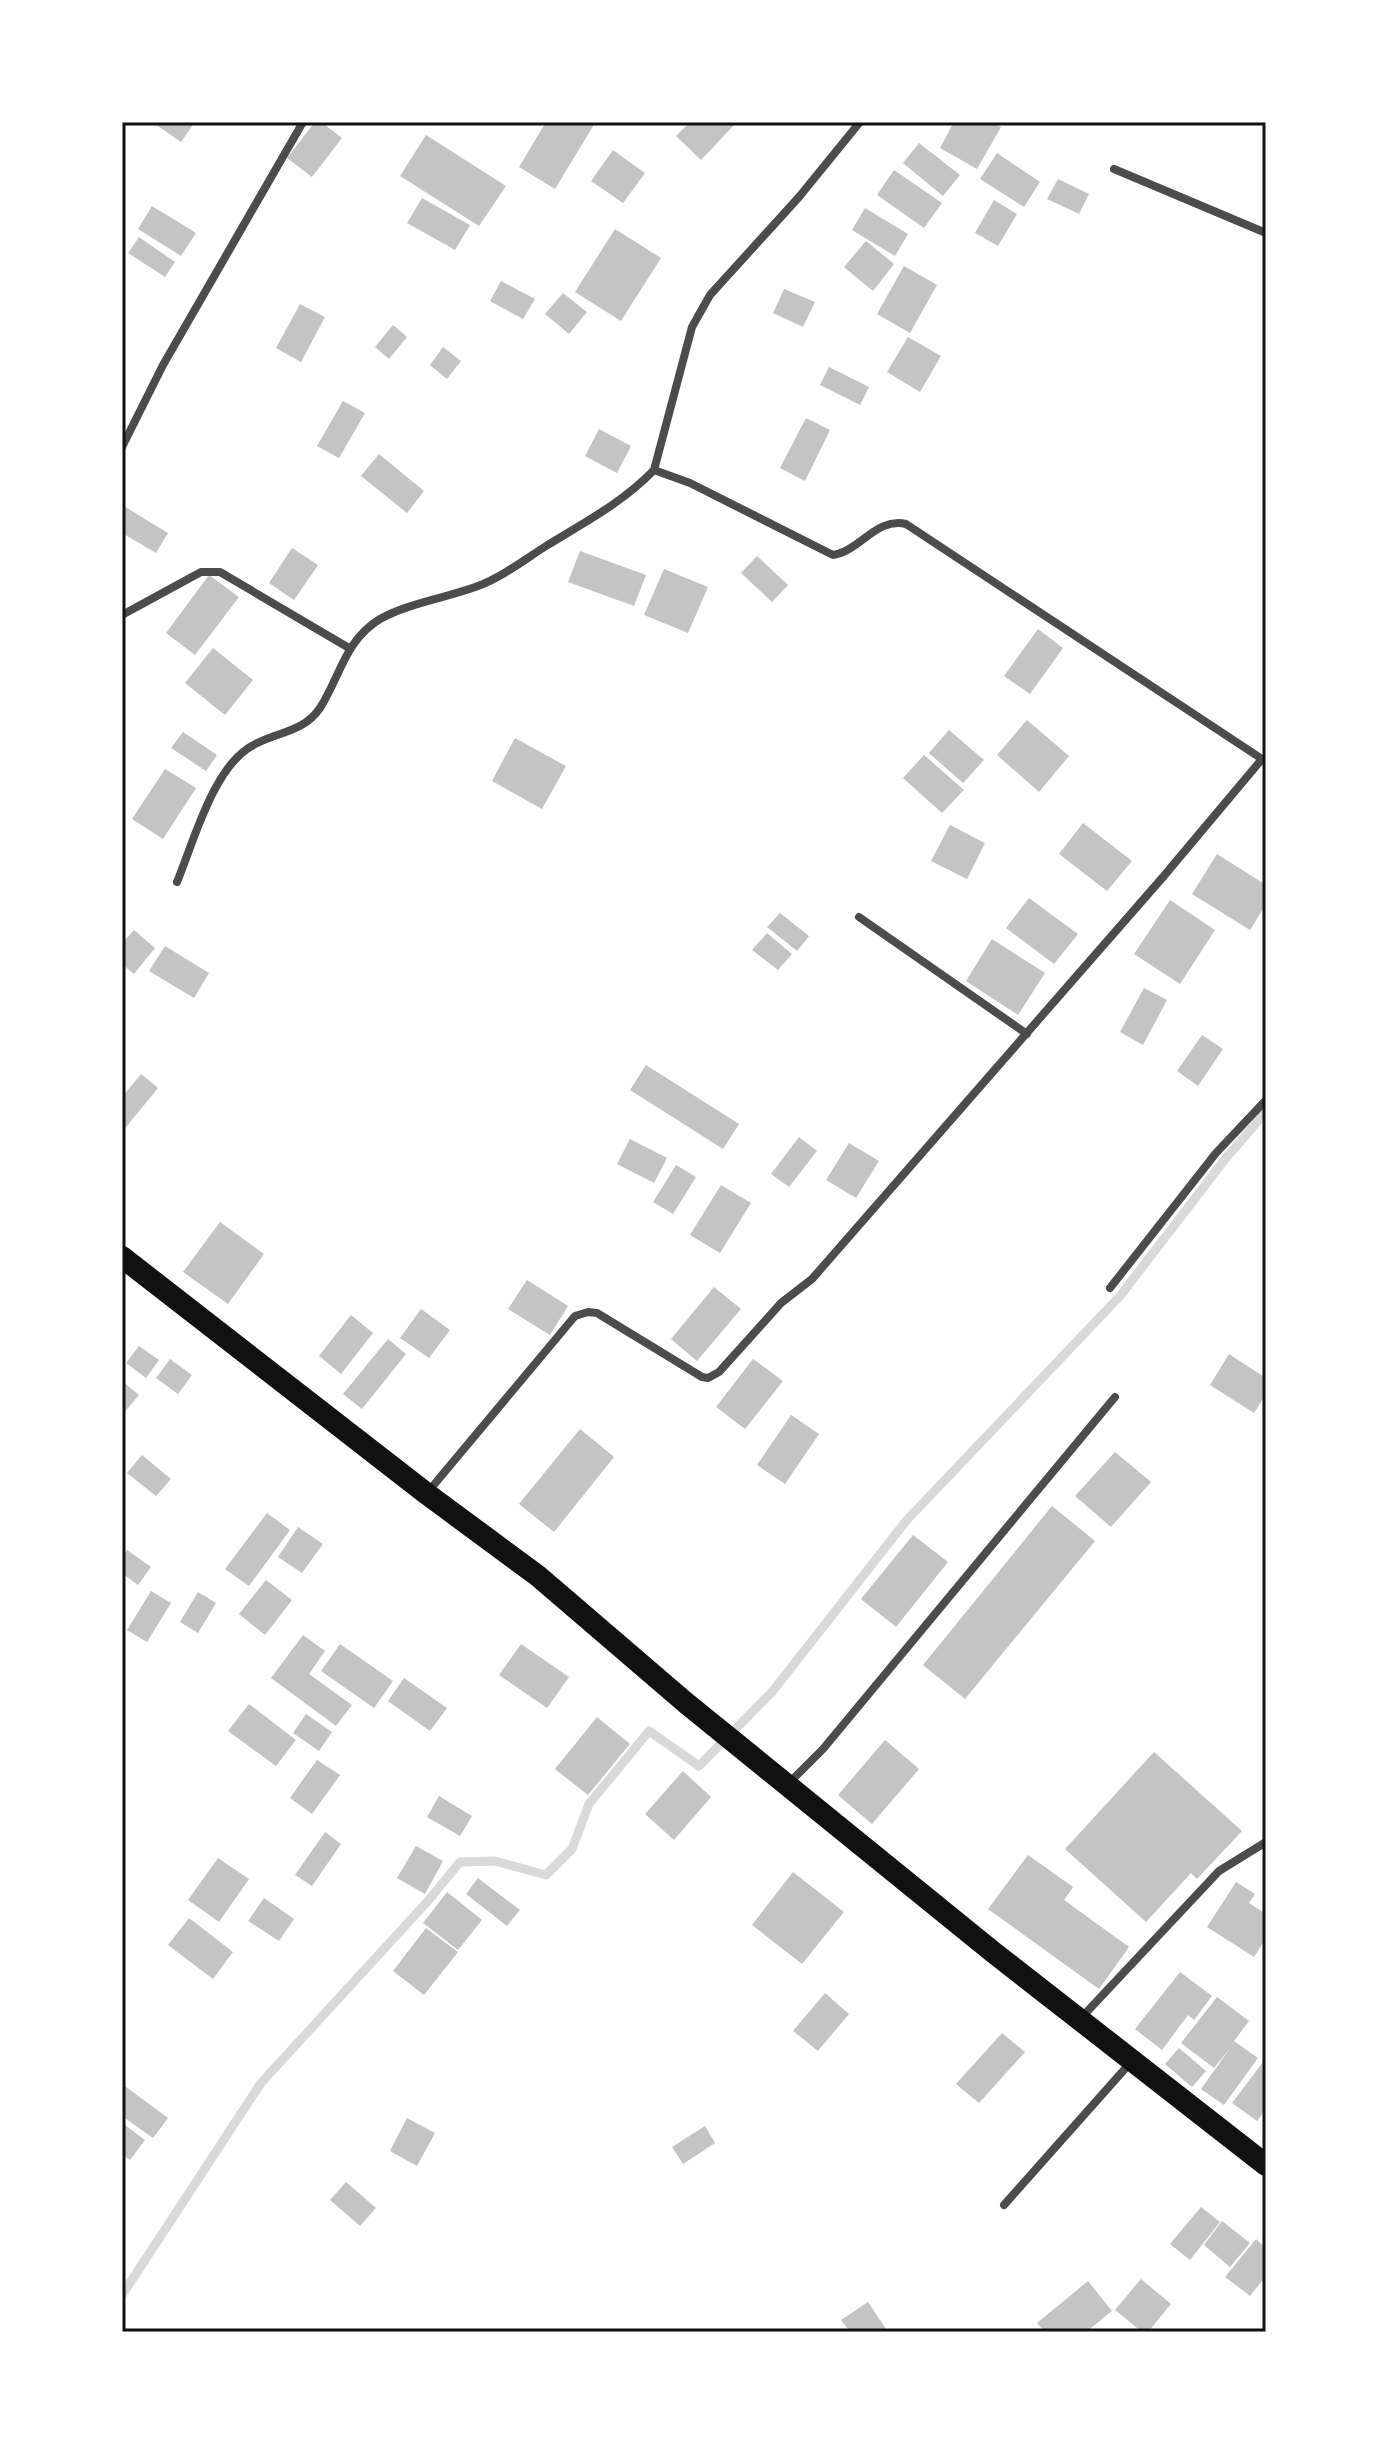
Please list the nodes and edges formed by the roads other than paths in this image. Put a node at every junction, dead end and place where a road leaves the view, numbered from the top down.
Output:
1 (303, 122) edge
2 (860, 122) edge
3 (1114, 169) dead end
4 (1266, 233) edge
5 (122, 447) edge
6 (654, 470) junction
7 (122, 615) edge
8 (349, 648) junction
9 (1264, 760) edge
10 (177, 882) dead end
11 (859, 917) dead end
12 (1027, 1034) junction
13 (1266, 1100) edge
14 (122, 1257) edge
15 (1110, 1288) dead end
16 (1115, 1397) dead end
17 (427, 1494) junction
18 (788, 1785) junction
19 (1266, 1842) edge
20 (1078, 2021) junction
21 (1131, 2061) junction
22 (1266, 2165) edge
23 (1004, 2205) dead end

1 - 5 street
2 - 6 street
3 - 4 street
6 - 8 street
6 - 9 street
7 - 8 street
8 - 10 street
9 - 12 street
11 - 12 street
12 - 17 street
13 - 15 street
14 - 17 highway
16 - 18 street
17 - 18 highway
18 - 20 highway
19 - 20 street
20 - 21 highway
21 - 22 highway
21 - 23 street

